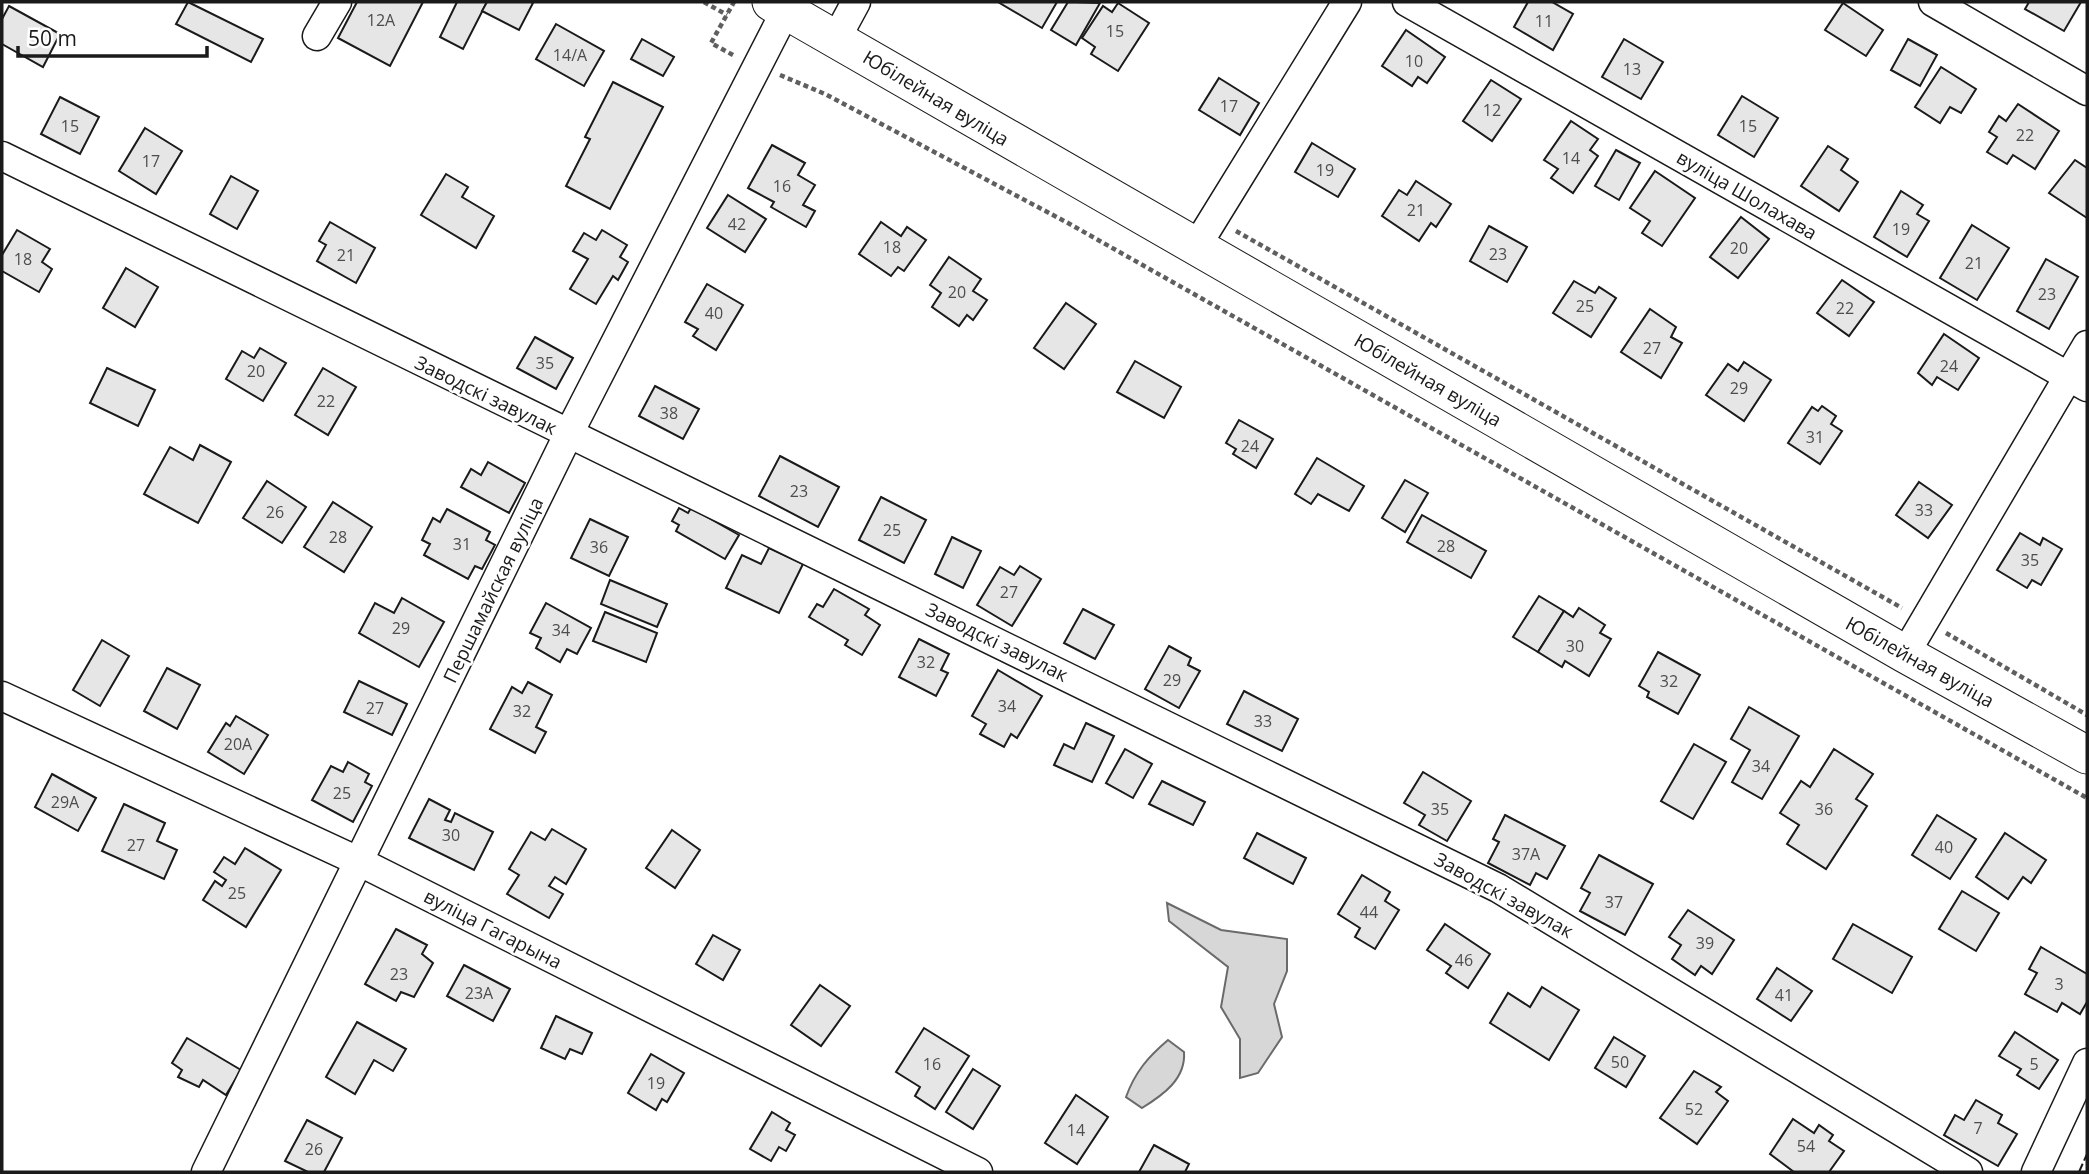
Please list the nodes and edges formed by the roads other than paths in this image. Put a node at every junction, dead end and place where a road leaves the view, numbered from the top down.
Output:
1 (337, 2) edge
2 (856, 2) edge
3 (1347, 2) edge
4 (1407, 2) edge
5 (1933, 2) edge
6 (778, 6) edge
7 (317, 36) dead end
8 (836, 39) junction
9 (2087, 91) edge
10 (2, 156) edge
11 (1205, 232) junction
12 (2087, 345) edge
13 (2078, 382) edge
14 (568, 435) junction
15 (1905, 654) junction
16 (2, 696) edge
17 (2087, 755) edge
18 (360, 862) junction
19 (2087, 1063) edge
20 (206, 1172) edge
21 (978, 1172) edge
22 (1968, 1172) edge
23 (2036, 1172) edge

1 - 7 street
2 - 8 street
3 - 11 street
4 - 13 street, вуліца Шолахава
5 - 9 street
6 - 8 main road, Юбілейная вуліца
6 - 14 street, Першамайская вуліца
8 - 11 main road, Юбілейная вуліца
10 - 14 street, Заводскі завулак
11 - 15 main road, Юбілейная вуліца
12 - 13 street
13 - 15 street
14 - 18 street, Першамайская вуліца
14 - 22 street, Заводскі завулак
15 - 17 main road, Юбілейная вуліца
16 - 18 street, вуліца Гагарына
18 - 20 street, Першамайская вуліца
18 - 21 street, вуліца Гагарына
19 - 23 street

